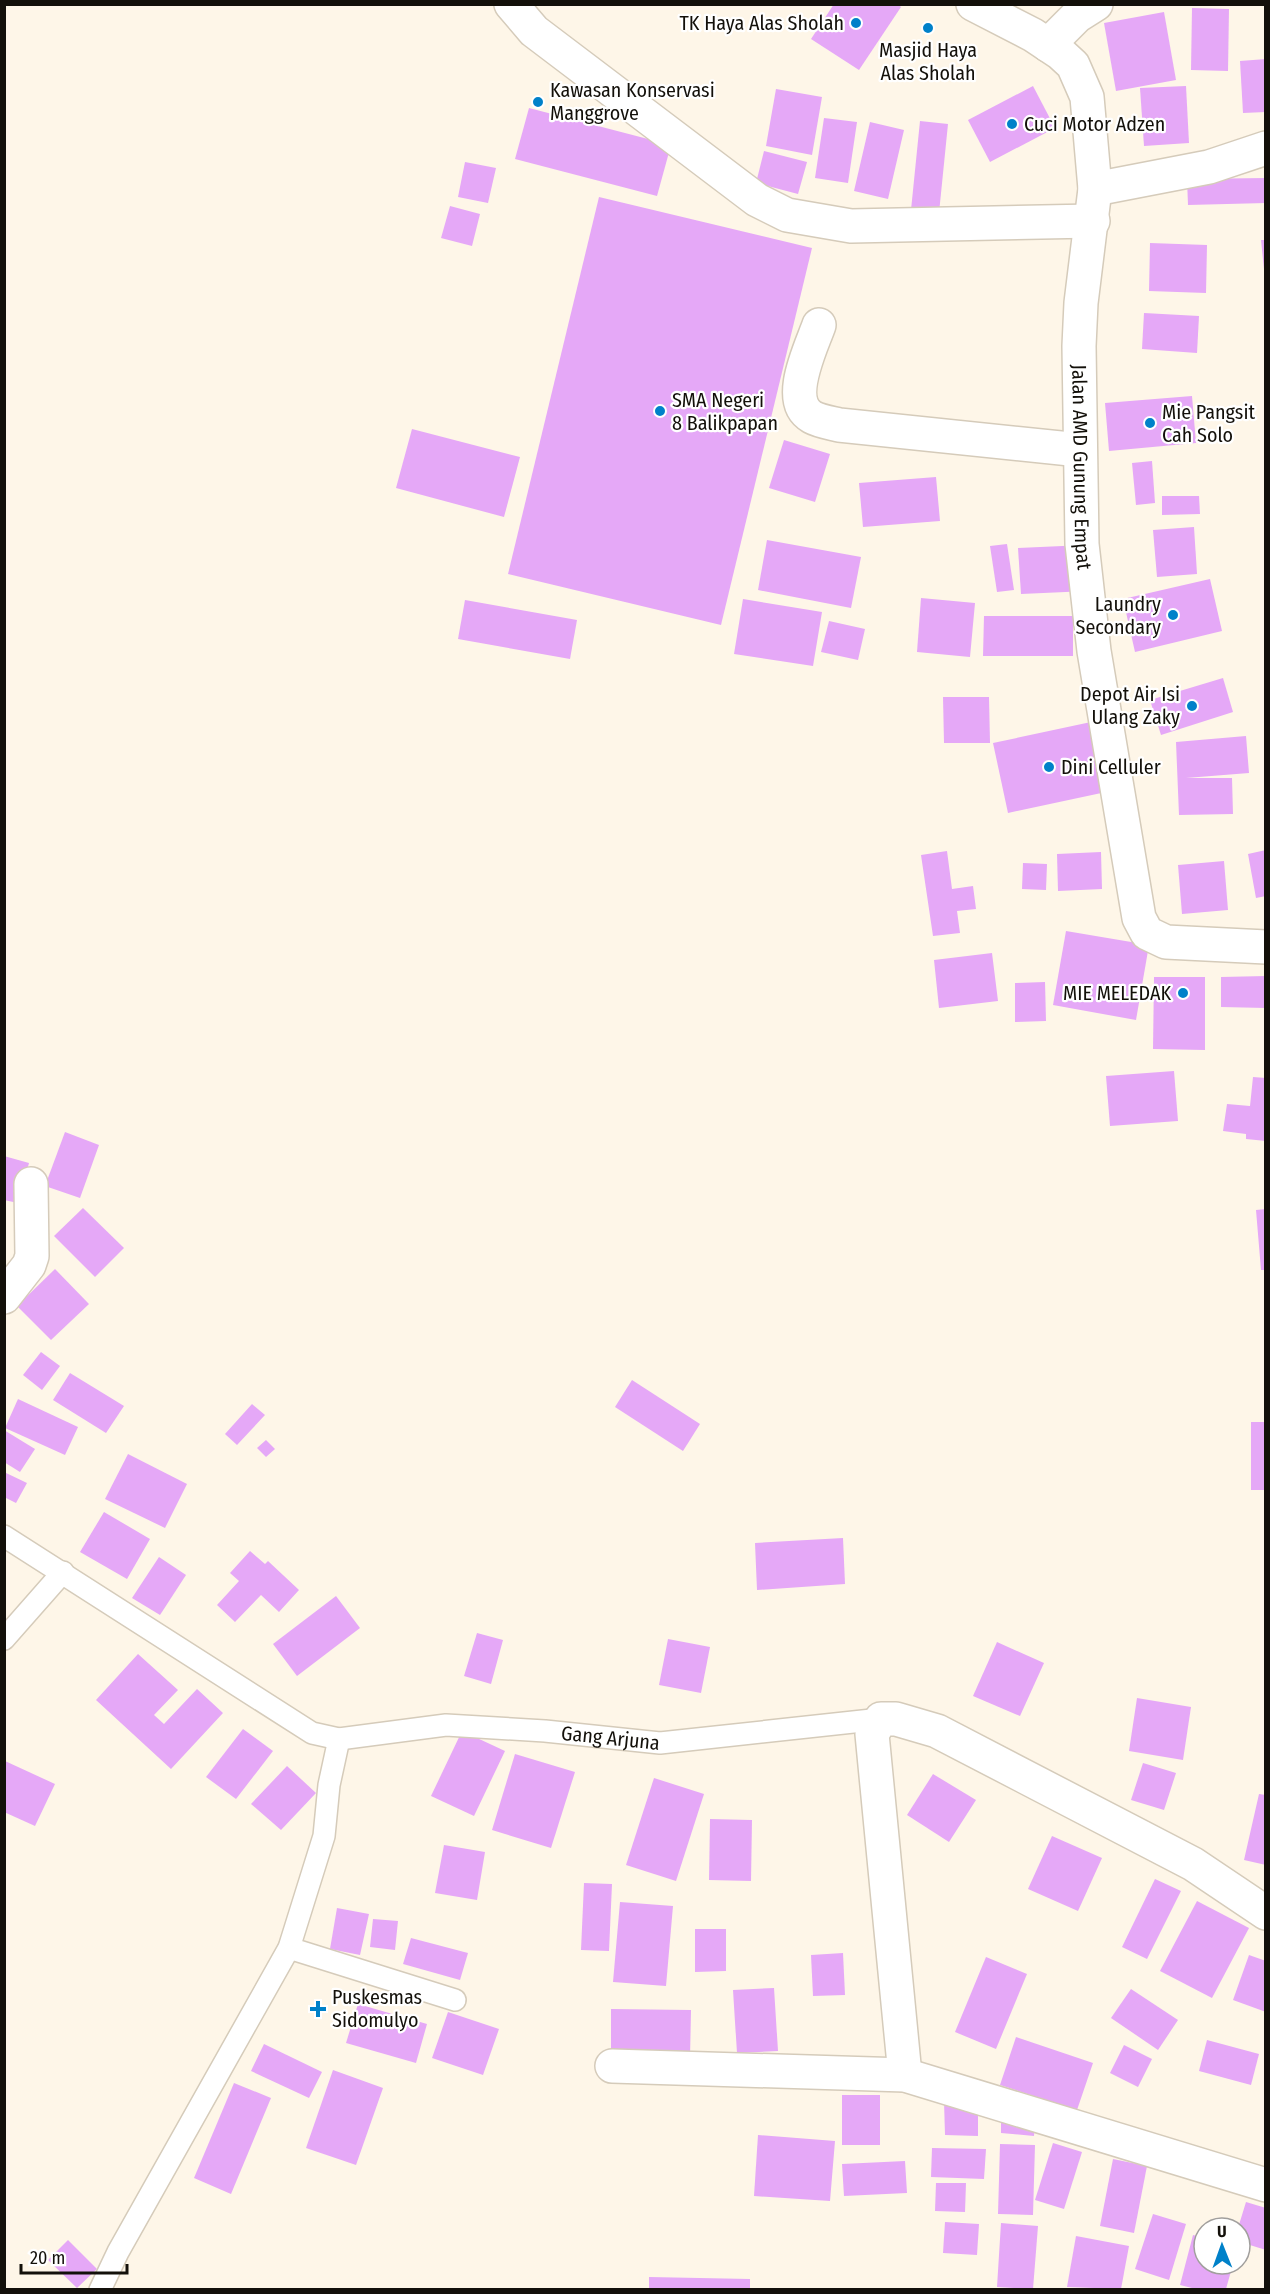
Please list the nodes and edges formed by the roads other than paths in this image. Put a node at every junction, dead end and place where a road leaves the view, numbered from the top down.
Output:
1 (511, 4) edge
2 (973, 4) edge
3 (1096, 4) edge
4 (1048, 45) junction
5 (1266, 148) edge
6 (1095, 189) junction
7 (1093, 221) junction
8 (819, 326) dead end
9 (1080, 450) junction
10 (1266, 947) edge
11 (30, 1184) dead end
12 (4, 1297) edge
13 (4, 1536) edge
14 (63, 1572) junction
15 (4, 1639) edge
16 (881, 1719) junction
17 (339, 1739) junction
18 (1266, 1912) edge
19 (289, 1948) junction
20 (455, 2000) dead end
21 (612, 2066) dead end
22 (904, 2075) junction
23 (1266, 2185) edge
24 (100, 2289) edge

1 - 7 street
2 - 4 street, Jalan AMD Gunung Empat
3 - 4 street
4 - 6 street, Jalan AMD Gunung Empat
5 - 6 street
6 - 7 street, Jalan AMD Gunung Empat
7 - 9 street, Jalan AMD Gunung Empat
8 - 9 street
9 - 10 street, Jalan AMD Gunung Empat
11 - 12 street
13 - 14 lane
14 - 15 lane
14 - 17 lane
16 - 17 lane, Gang Arjuna
16 - 18 street
16 - 22 street
17 - 19 lane
19 - 20 lane
19 - 24 lane
21 - 22 street
22 - 23 street

